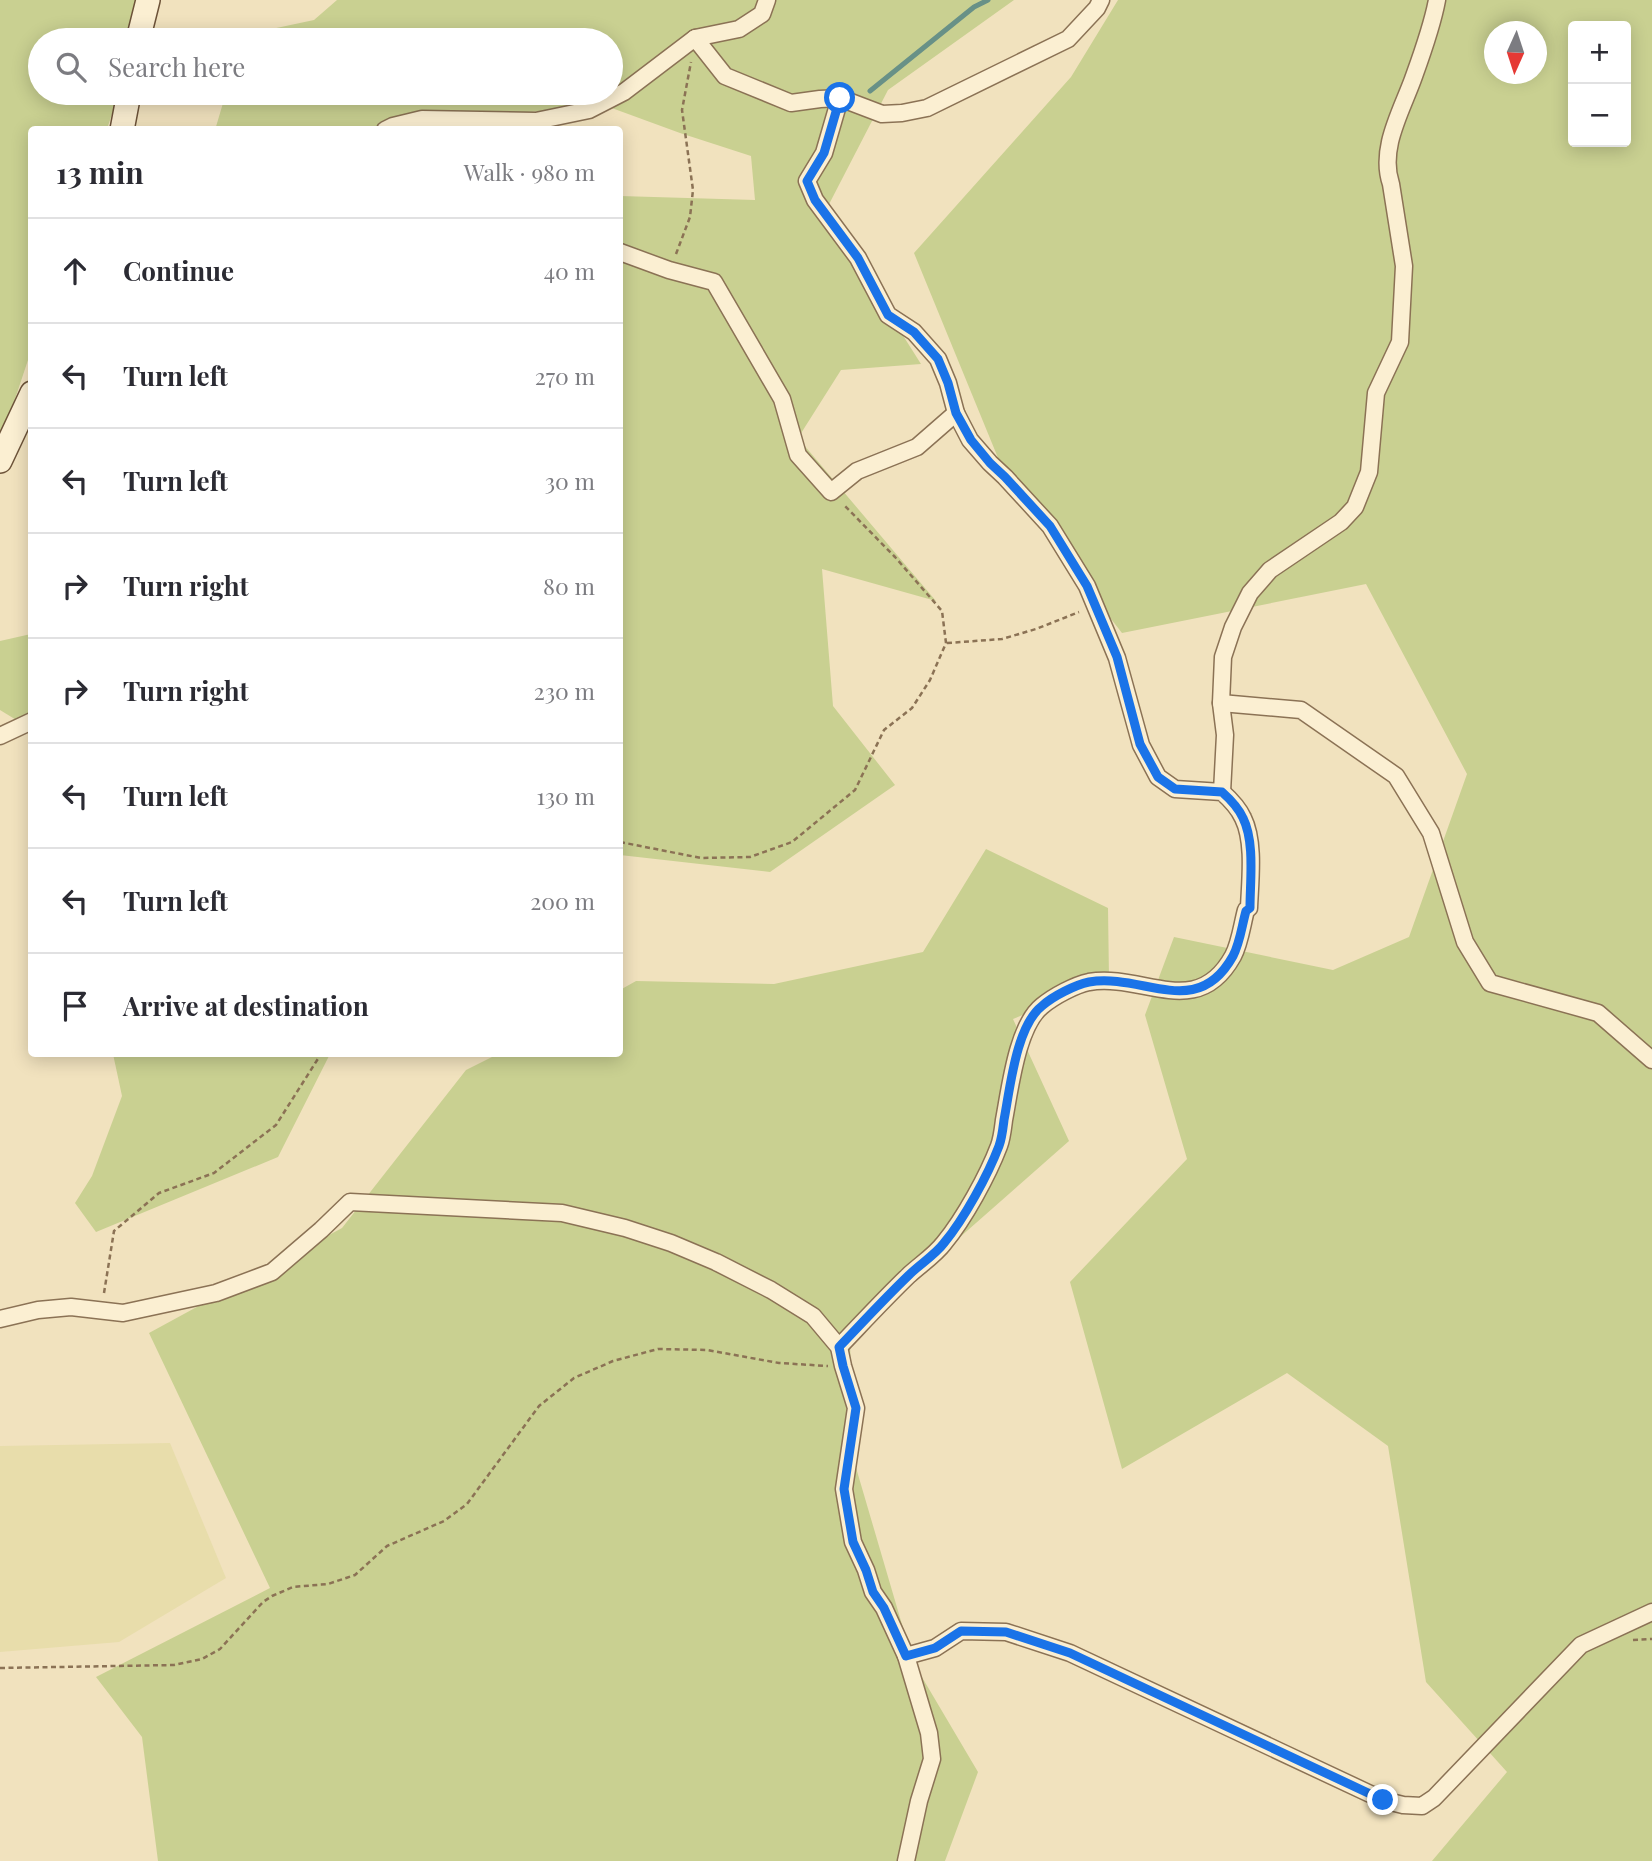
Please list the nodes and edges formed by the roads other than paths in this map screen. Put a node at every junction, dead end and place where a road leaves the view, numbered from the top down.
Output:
1 (148, 0) edge
2 (767, 0) edge
3 (1101, 0) edge
4 (1437, 0) edge
5 (141, 28) edge
6 (695, 38) junction
7 (623, 93) edge
8 (840, 98) junction
9 (127, 105) edge
10 (599, 105) edge
11 (123, 126) edge
12 (393, 126) edge
13 (623, 253) edge
14 (28, 402) edge
15 (956, 413) junction
16 (0, 461) edge
17 (1221, 703) junction
18 (28, 723) edge
19 (0, 736) edge
20 (1222, 792) junction
21 (1652, 1060) edge
22 (0, 1319) edge
23 (839, 1347) junction
24 (1652, 1612) edge
25 (906, 1656) junction
26 (906, 1861) edge

1 - 5 street
2 - 6 street
3 - 8 street
4 - 17 street
6 - 7 street
6 - 8 street
8 - 15 street
9 - 11 street
10 - 12 street
13 - 15 street
14 - 16 street
15 - 20 street
17 - 20 street
17 - 21 street
18 - 19 street
20 - 23 street
22 - 23 street
23 - 25 street
24 - 25 street
25 - 26 street

